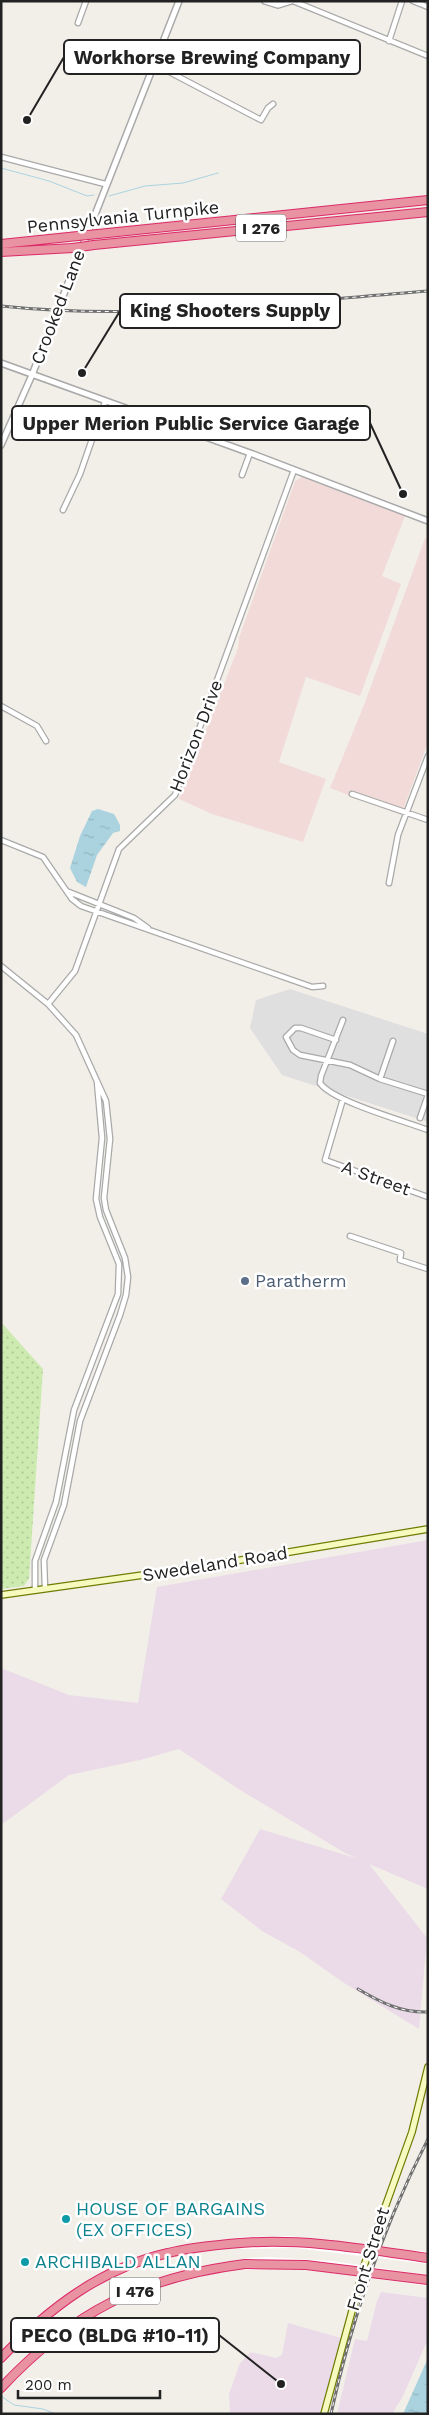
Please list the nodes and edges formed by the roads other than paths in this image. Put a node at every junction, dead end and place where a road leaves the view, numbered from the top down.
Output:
1 (86, 1) edge
2 (179, 1) edge
3 (265, 1) edge
4 (292, 1) edge
5 (402, 1) edge
6 (412, 1) edge
7 (428, 7) edge
8 (78, 23) dead end
9 (389, 42) junction
10 (428, 56) edge
11 (156, 65) junction
12 (273, 104) dead end
13 (1, 157) edge
14 (105, 184) junction
15 (428, 200) edge
16 (428, 212) edge
17 (1, 244) edge
18 (1, 252) edge
19 (1, 363) edge
20 (32, 375) junction
21 (105, 402) junction
22 (1, 445) edge
23 (250, 453) junction
24 (294, 470) junction
25 (242, 475) dead end
26 (63, 510) dead end
27 (428, 521) edge
28 (1, 706) edge
29 (46, 741) dead end
30 (428, 756) edge
31 (352, 794) dead end
32 (406, 812) junction
33 (428, 820) edge
34 (1, 840) edge
35 (390, 883) dead end
36 (68, 892) junction
37 (100, 904) junction
38 (97, 912) junction
39 (156, 932) junction
40 (1, 966) edge
41 (323, 986) dead end
42 (48, 1004) junction
43 (343, 1020) dead end
44 (336, 1040) junction
45 (393, 1040) dead end
46 (327, 1061) junction
47 (96, 1076) junction
48 (380, 1079) junction
49 (428, 1095) edge
50 (343, 1099) junction
51 (420, 1118) dead end
52 (428, 1130) edge
53 (428, 1197) edge
54 (350, 1236) dead end
55 (428, 1269) edge
56 (428, 1529) edge
57 (45, 1588) junction
58 (35, 1589) junction
59 (1, 1595) edge
60 (428, 2067) edge
61 (428, 2258) edge
62 (428, 2280) edge
63 (1, 2358) edge
64 (1, 2388) edge
65 (324, 2414) edge

1 - 8 street
2 - 11 street, Crooked Lane
3 - 4 street
4 - 9 street
5 - 9 street
6 - 7 street
9 - 10 street
11 - 12 street
11 - 14 street, Crooked Lane
13 - 14 street
14 - 20 street, Crooked Lane
15 - 17 highway, Pennsylvania Turnpike / I 276, bridge
16 - 18 highway, Pennsylvania Turnpike / I 276, bridge
19 - 20 street
20 - 21 street
20 - 22 street, Crooked Lane
21 - 23 street
21 - 26 street
23 - 24 street
23 - 25 street
24 - 27 street
24 - 37 street, Horizon Drive
28 - 29 street
30 - 32 street
31 - 32 street
32 - 33 street
32 - 35 street
34 - 36 street
36 - 37 street
36 - 38 street
37 - 38 street, Horizon Drive
37 - 39 street
38 - 39 street
38 - 42 street, Horizon Drive
39 - 41 street
40 - 42 street
42 - 47 street
43 - 44 street
44 - 46 street
44 - 46 street
45 - 48 street
46 - 48 street
46 - 50 street
47 - 57 street
47 - 58 street
48 - 49 street
49 - 51 street
50 - 52 street
50 - 53 street, A Street
54 - 55 street
56 - 57 main road, Swedeland Road
57 - 58 main road, Swedeland Road
58 - 59 main road, Swedeland Road
60 - 65 main road, Front Street
61 - 63 highway, I 476, bridge
62 - 64 highway, I 476, bridge

